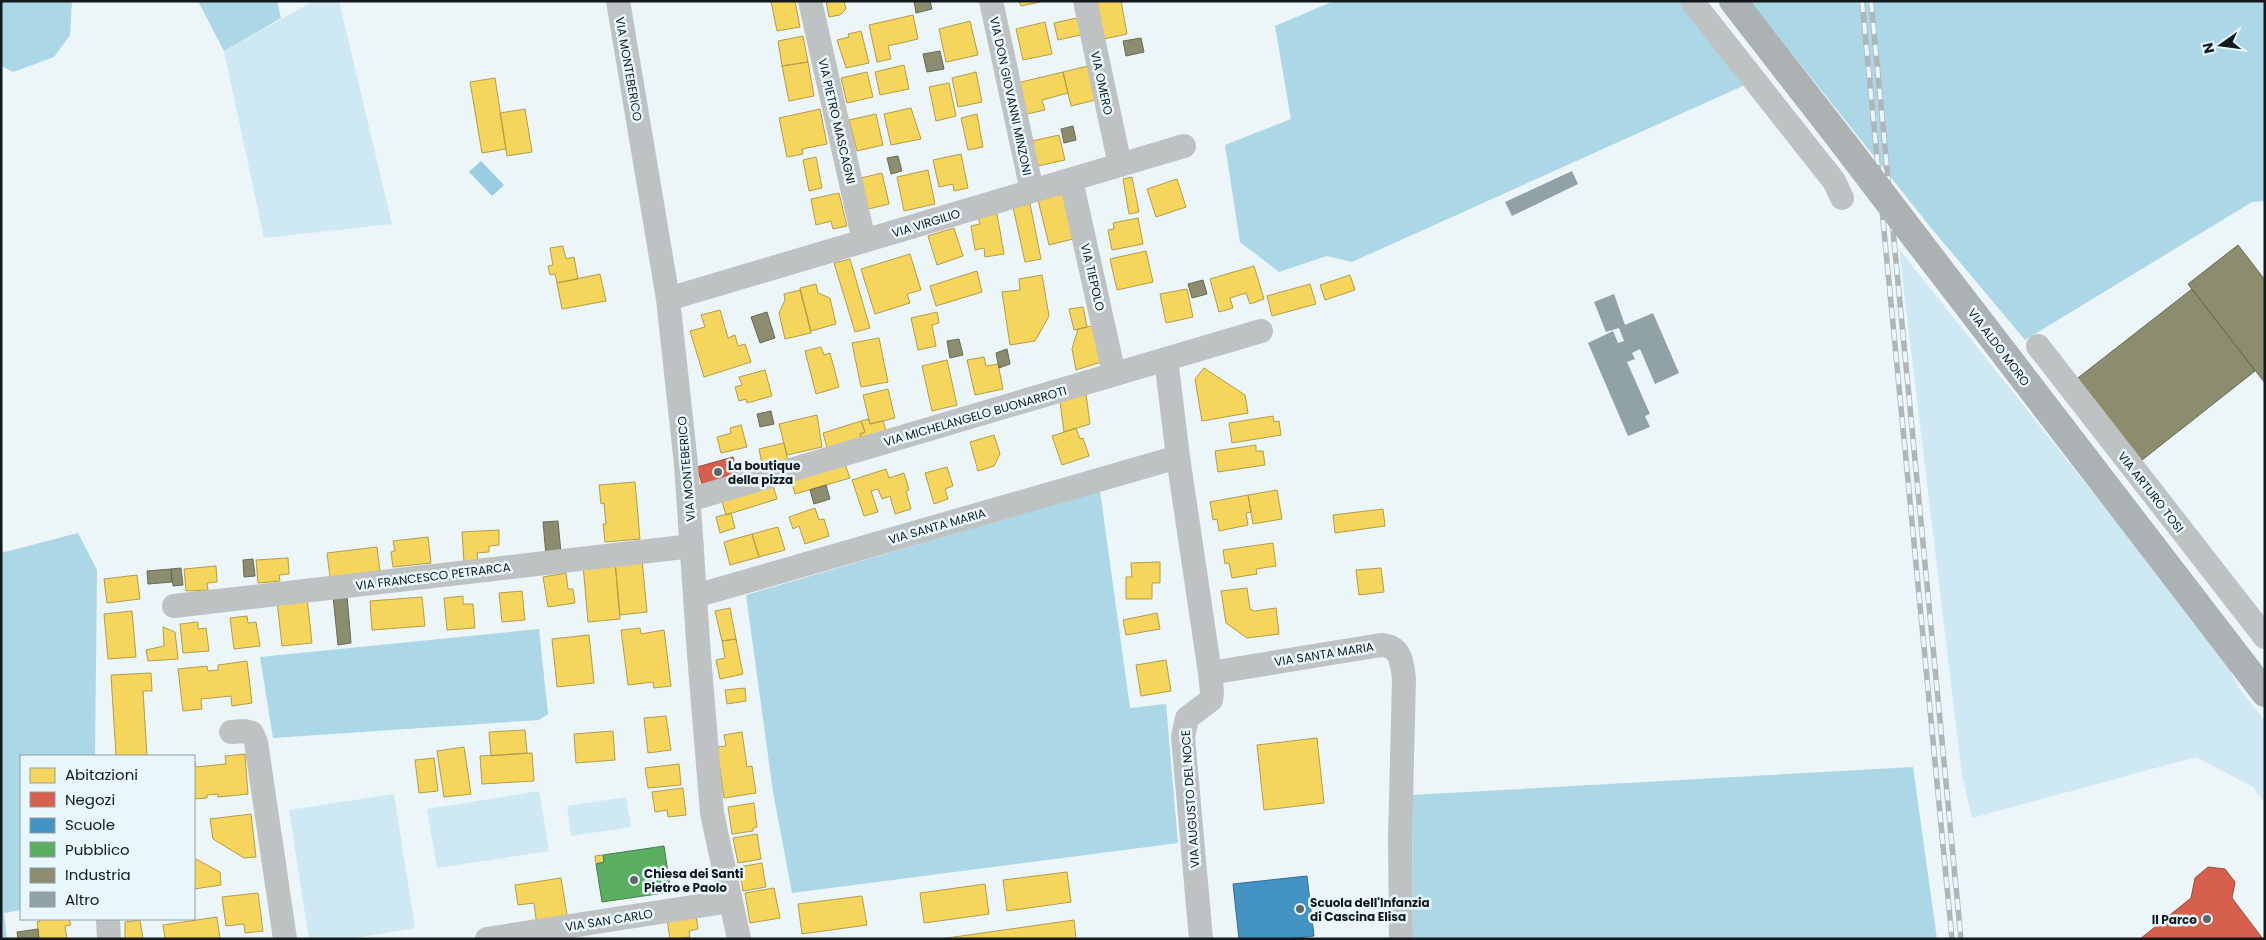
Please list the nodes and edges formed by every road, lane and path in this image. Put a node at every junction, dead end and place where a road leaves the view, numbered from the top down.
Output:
1 (618, 1) edge
2 (810, 1) edge
3 (991, 1) edge
4 (1085, 1) edge
5 (1692, 1) edge
6 (1733, 1) edge
7 (1184, 146) dead end
8 (1120, 165) junction
9 (1071, 180) junction
10 (1032, 191) junction
11 (1842, 198) dead end
12 (864, 241) junction
13 (668, 299) junction
14 (1261, 331) dead end
15 (2038, 346) dead end
16 (1166, 359) junction
17 (1114, 374) junction
18 (1178, 456) junction
19 (689, 500) junction
20 (692, 546) junction
21 (696, 596) junction
22 (174, 606) dead end
23 (2265, 637) edge
24 (1210, 673) junction
25 (2265, 693) edge
26 (231, 732) dead end
27 (731, 901) junction
28 (108, 920) edge
29 (109, 939) edge
30 (285, 939) edge
31 (487, 939) edge
32 (739, 939) edge
33 (1201, 939) edge
34 (1401, 939) edge

1 - 13 street, VIA MONTEBERICO
2 - 12 street, VIA PIETRO MASCAGNI
3 - 10 street, VIA DON GIOVANNI MINZONI
4 - 8 street, VIA OMERO
5 - 11 street
6 - 25 main road, VIA ALDO MORO, bridge
7 - 8 street, VIA VIRGILIO
8 - 9 street, VIA VIRGILIO
9 - 10 street, VIA VIRGILIO
9 - 17 street, VIA TIEPOLO
10 - 12 street, VIA VIRGILIO
12 - 13 street, VIA VIRGILIO
13 - 19 street, VIA MONTEBERICO
14 - 16 street, VIA MICHELANGELO BUONARROTI
15 - 23 street, VIA ARTURO TOSI
16 - 17 street, VIA MICHELANGELO BUONARROTI
16 - 18 street
17 - 19 street, VIA MICHELANGELO BUONARROTI
18 - 21 street, VIA SANTA MARIA
18 - 24 street
19 - 20 street, VIA MONTEBERICO
20 - 21 street, VIA MONTEBERICO
20 - 22 street, VIA FRANCESCO PETRARCA
21 - 27 street, VIA MONTEBERICO
24 - 33 street, VIA AUGUSTO DEL NOCE
24 - 34 street, VIA SANTA MARIA
26 - 30 street
27 - 31 street, VIA SAN CARLO
27 - 32 street, VIA MONTEBERICO
28 - 29 street

